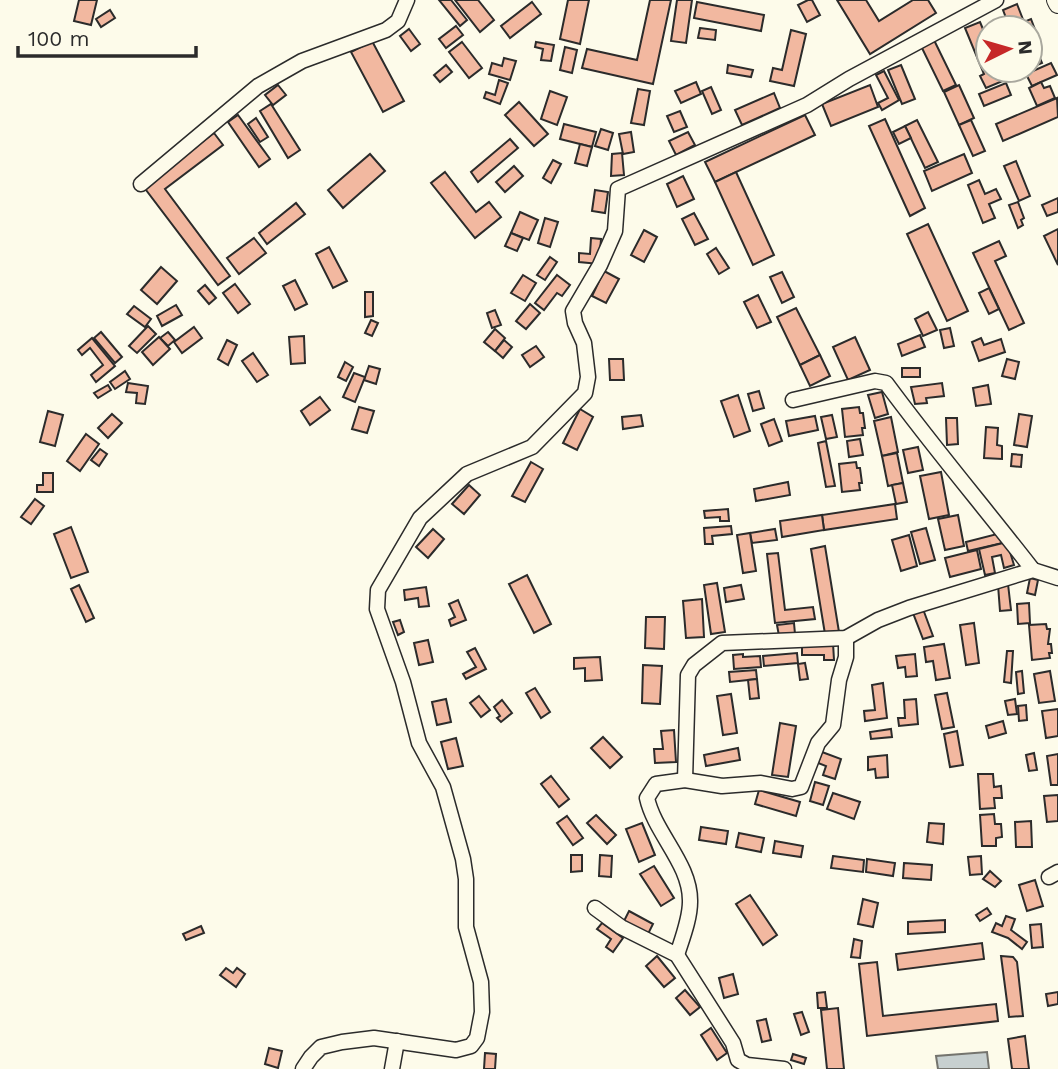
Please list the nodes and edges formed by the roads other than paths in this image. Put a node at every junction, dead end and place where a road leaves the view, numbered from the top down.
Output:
1 (407, 0) edge
2 (996, 0) edge
3 (141, 184) dead end
4 (793, 400) dead end
5 (1033, 570) junction
6 (1058, 578) edge
7 (846, 638) junction
8 (685, 780) junction
9 (595, 908) dead end
10 (677, 955) junction
11 (397, 1041) junction
12 (303, 1069) edge
13 (392, 1069) edge
14 (784, 1069) edge

1 - 3 street
2 - 11 street
4 - 5 street
5 - 6 street
5 - 7 street
7 - 8 street
7 - 8 street
8 - 10 street
9 - 10 street
10 - 14 street
11 - 12 street
11 - 13 street

